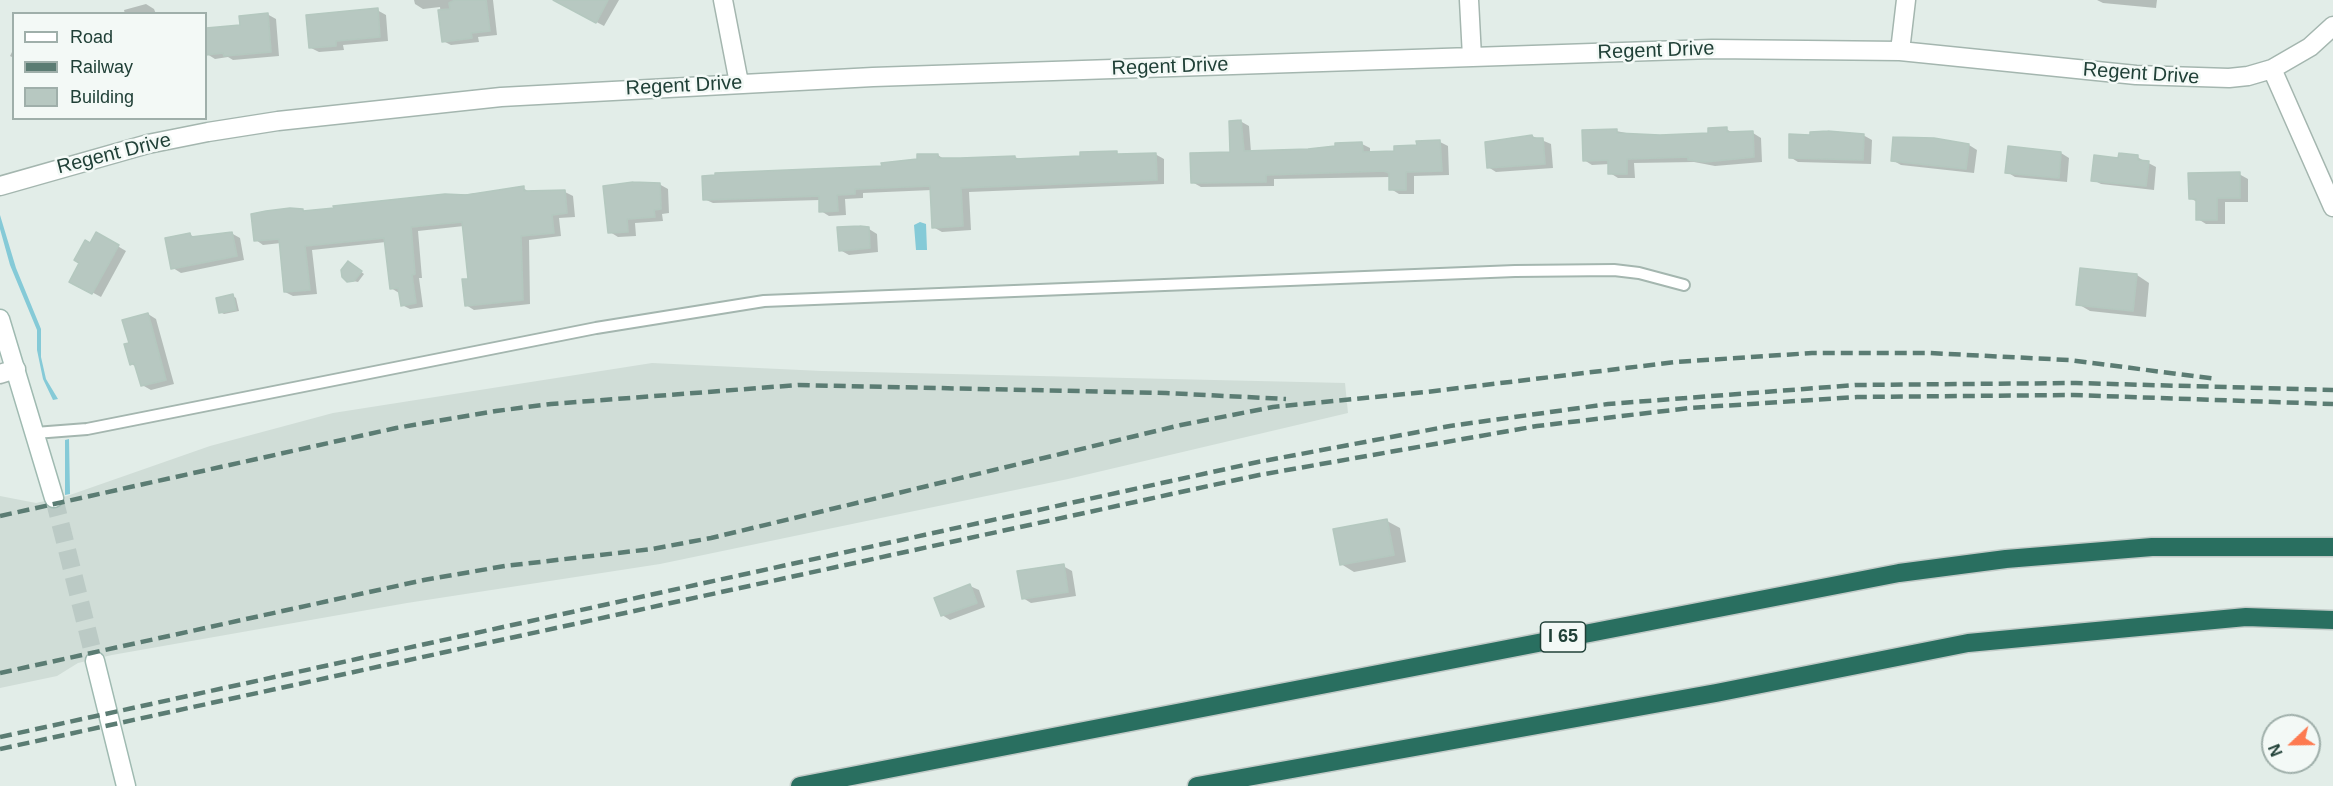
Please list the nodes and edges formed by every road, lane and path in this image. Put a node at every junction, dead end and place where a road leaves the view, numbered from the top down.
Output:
1 (723, 0) edge
2 (1469, 0) edge
3 (1906, 0) edge
4 (2333, 26) edge
5 (1900, 51) junction
6 (1472, 57) junction
7 (2272, 69) junction
8 (739, 82) junction
9 (0, 186) edge
10 (2333, 207) edge
11 (1684, 285) dead end
12 (0, 318) edge
13 (8, 372) edge
14 (35, 433) junction
15 (54, 498) tunnel mouth
16 (2333, 547) edge
17 (2333, 620) edge
18 (95, 661) tunnel mouth
19 (126, 786) edge
20 (800, 786) edge
21 (1197, 786) edge

1 - 8 street
2 - 6 street
3 - 5 street
4 - 7 street, Regent Drive
5 - 6 street, Regent Drive
5 - 7 street, Regent Drive
6 - 8 street, Regent Drive
7 - 10 street
8 - 9 street, Regent Drive
11 - 14 lane
12 - 13 street
13 - 14 street
14 - 15 street
16 - 20 highway, I 65
17 - 21 highway
18 - 19 street

